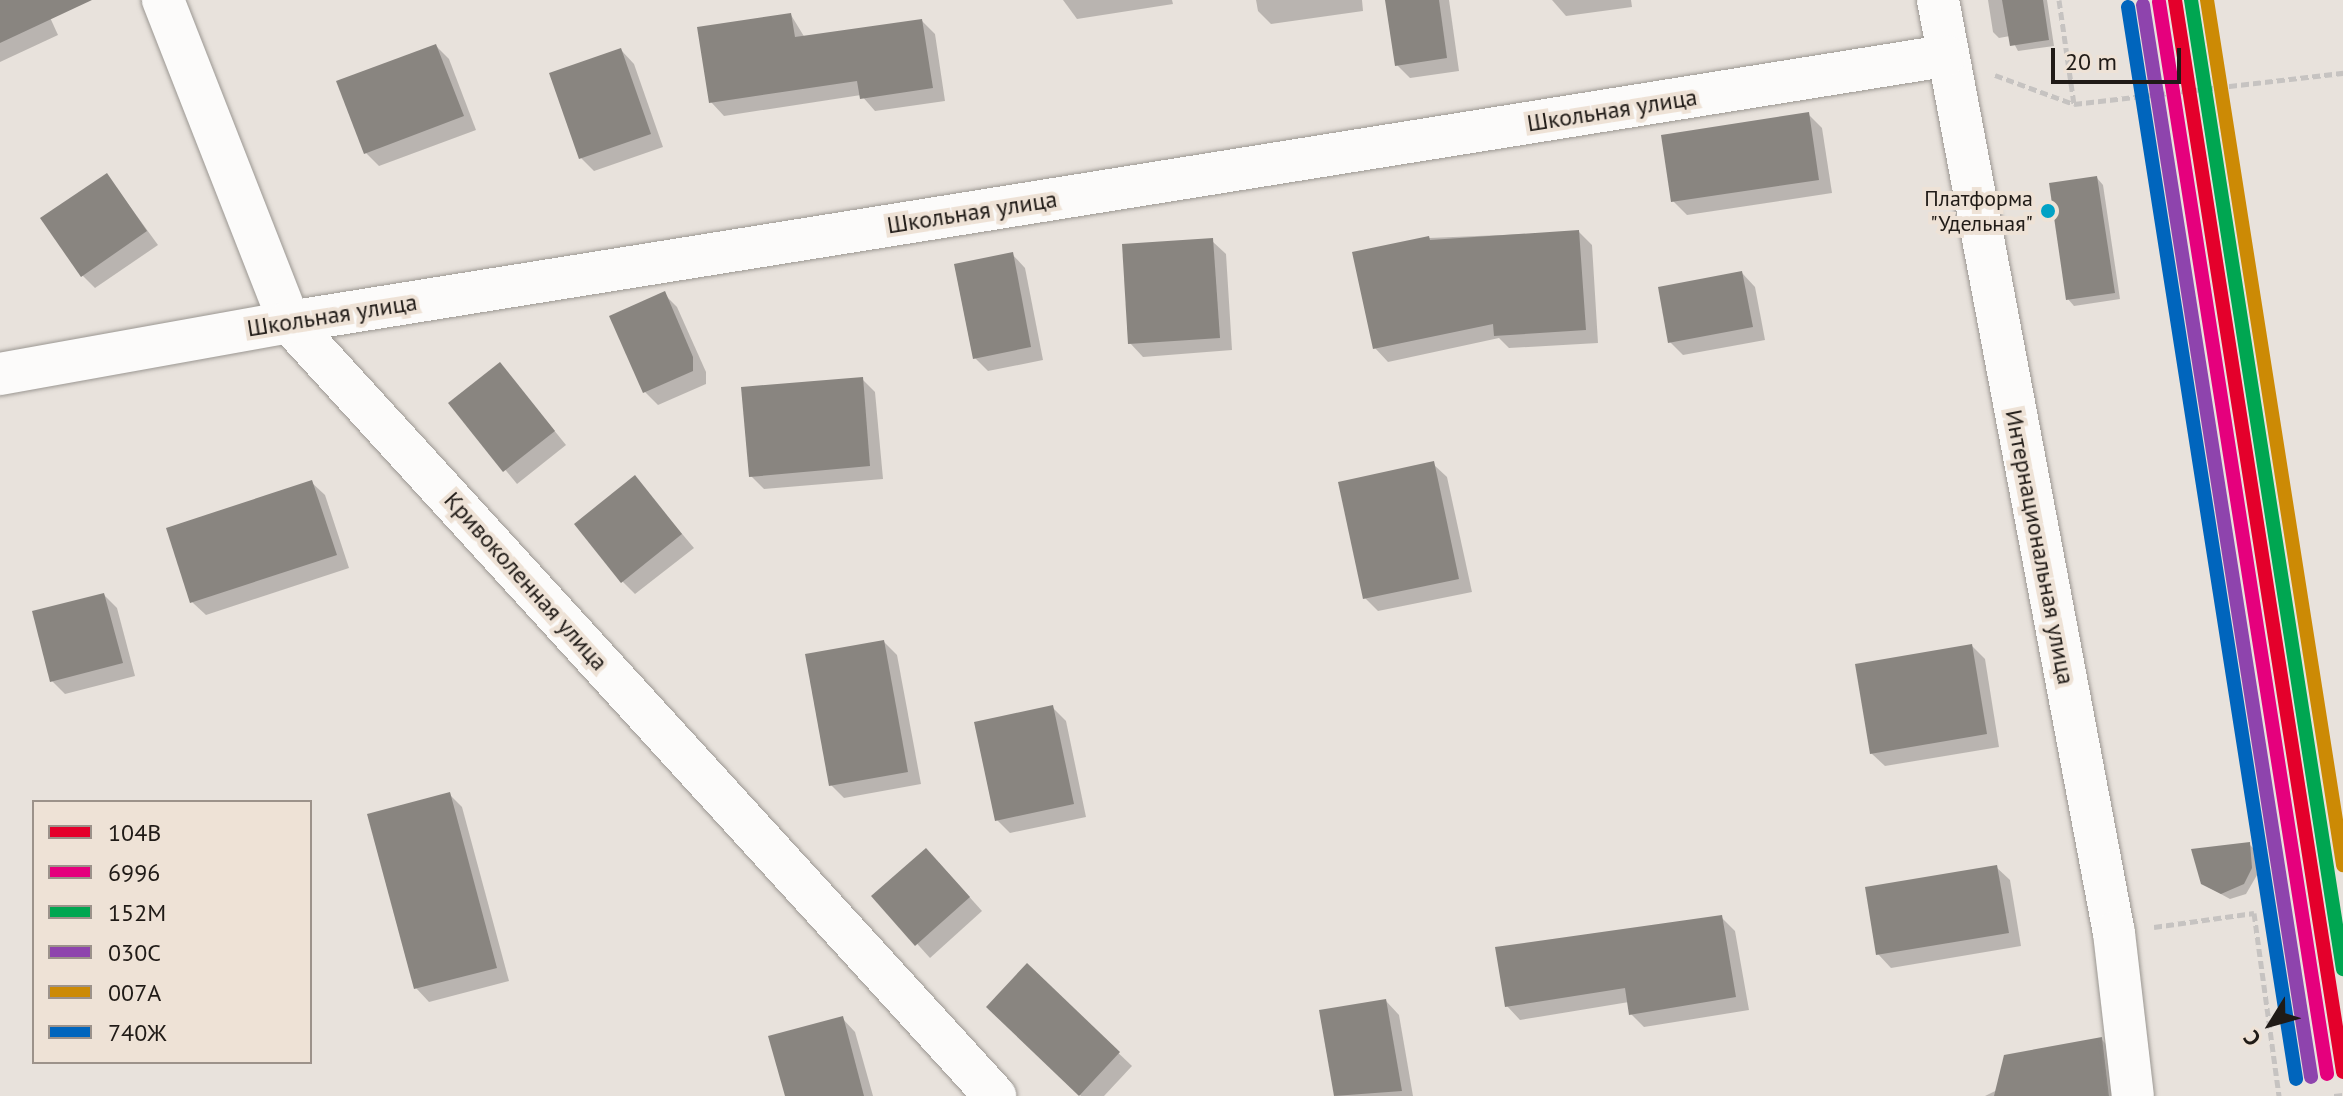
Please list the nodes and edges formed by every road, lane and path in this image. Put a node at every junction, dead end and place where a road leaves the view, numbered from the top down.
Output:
1 (163, 0) edge
2 (1938, 0) edge
3 (2059, 0) edge
4 (1945, 56) junction
5 (2343, 73) edge
6 (2074, 104) junction
7 (289, 322) junction
8 (0, 374) edge
9 (2114, 933) junction
10 (2343, 1095) edge
11 (995, 1096) edge
12 (2133, 1096) edge
13 (2279, 1096) edge
14 (2334, 1096) edge

1 - 7 street, Кривоколенная улица
2 - 4 street, Интернациональная улица
3 - 6 path
4 - 6 path
4 - 7 street, Школьная улица
4 - 9 street, Интернациональная улица
5 - 6 path
7 - 8 street, Школьная улица
7 - 11 street, Кривоколенная улица
9 - 12 street, Интернациональная улица
9 - 13 path
10 - 14 path

